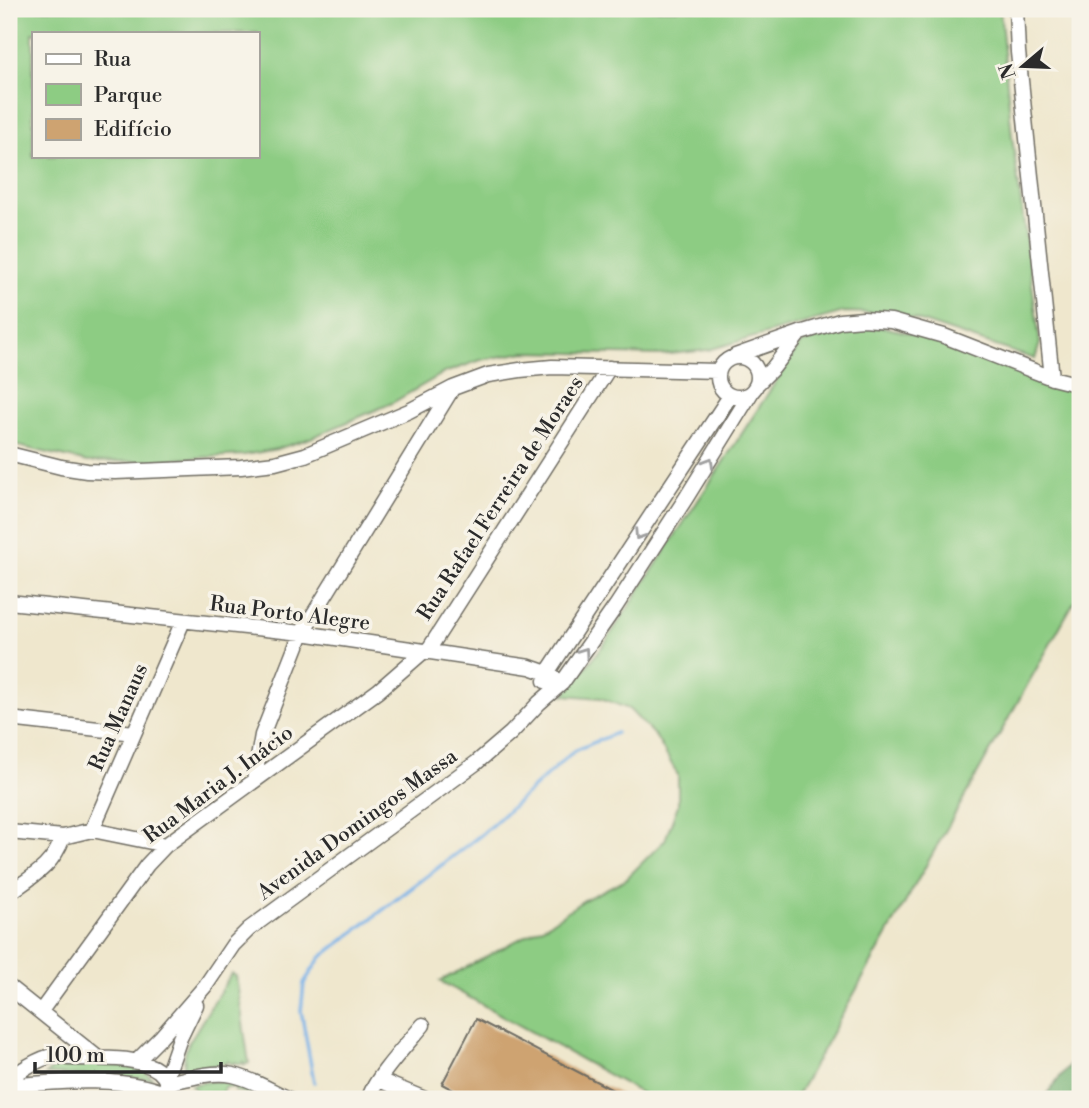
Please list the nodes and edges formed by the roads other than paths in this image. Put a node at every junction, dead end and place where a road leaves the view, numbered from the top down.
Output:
1 (1016, 9) edge
2 (800, 333) junction
3 (735, 356) junction
4 (609, 368) junction
5 (719, 371) junction
6 (1052, 378) junction
7 (1080, 385) edge
8 (453, 387) junction
9 (754, 388) junction
10 (730, 396) junction
11 (9, 454) edge
12 (9, 602) edge
13 (183, 621) junction
14 (302, 634) junction
15 (425, 651) junction
16 (547, 673) junction
17 (562, 683) junction
18 (539, 703) junction
19 (9, 719) edge
20 (134, 733) junction
21 (254, 781) junction
22 (92, 830) junction
23 (9, 832) edge
24 (63, 837) junction
25 (166, 845) junction
26 (9, 893) edge
27 (206, 985) junction
28 (9, 987) edge
29 (44, 1013) junction
30 (423, 1025) dead end
31 (53, 1056) junction
32 (98, 1058) junction
33 (136, 1062) junction
34 (14, 1071) edge
35 (379, 1080) junction
36 (34, 1083) junction
37 (9, 1086) edge
38 (171, 1089) edge
39 (289, 1099) edge
40 (369, 1099) edge
41 (425, 1099) edge

1 - 6 street
2 - 3 street
2 - 6 street
2 - 9 street, Avenida Domingos Massa
3 - 5 street
3 - 9 street
4 - 5 street
4 - 8 street
4 - 15 street, Rua Rafael Ferreira de Moraes
5 - 10 street
6 - 7 street
8 - 11 street
8 - 14 street
9 - 10 street
17 -> 9 street, Avenida Domingos Massa
10 -> 16 street, Avenida Domingos Massa
12 - 13 street, Rua Porto Alegre
13 - 14 street, Rua Porto Alegre
13 - 20 street, Rua Manaus
14 - 15 street, Rua Porto Alegre
14 - 21 street
15 - 16 street, Rua Porto Alegre
15 - 21 street, Rua Maria J. Inácio
16 - 17 street, Rua Porto Alegre
16 - 18 street, Avenida Domingos Massa
17 - 18 street, Avenida Domingos Massa
18 - 27 street, Avenida Domingos Massa
19 - 20 street
20 - 22 street, Rua Manaus
21 - 25 street, Rua Maria J. Inácio
22 - 24 street
22 - 25 street
23 - 24 street
24 - 26 street
25 - 29 street, Rua Maria J. Inácio
27 - 33 street, Avenida Domingos Massa
27 - 38 street, Avenida Domingos Massa
28 - 29 street
29 - 31 street
29 - 32 street
30 - 35 street
31 - 32 street
31 - 34 street
32 - 33 street
33 - 38 street
34 - 36 street
35 - 40 street
35 - 41 street
36 - 37 street
36 - 38 street
38 - 39 street

